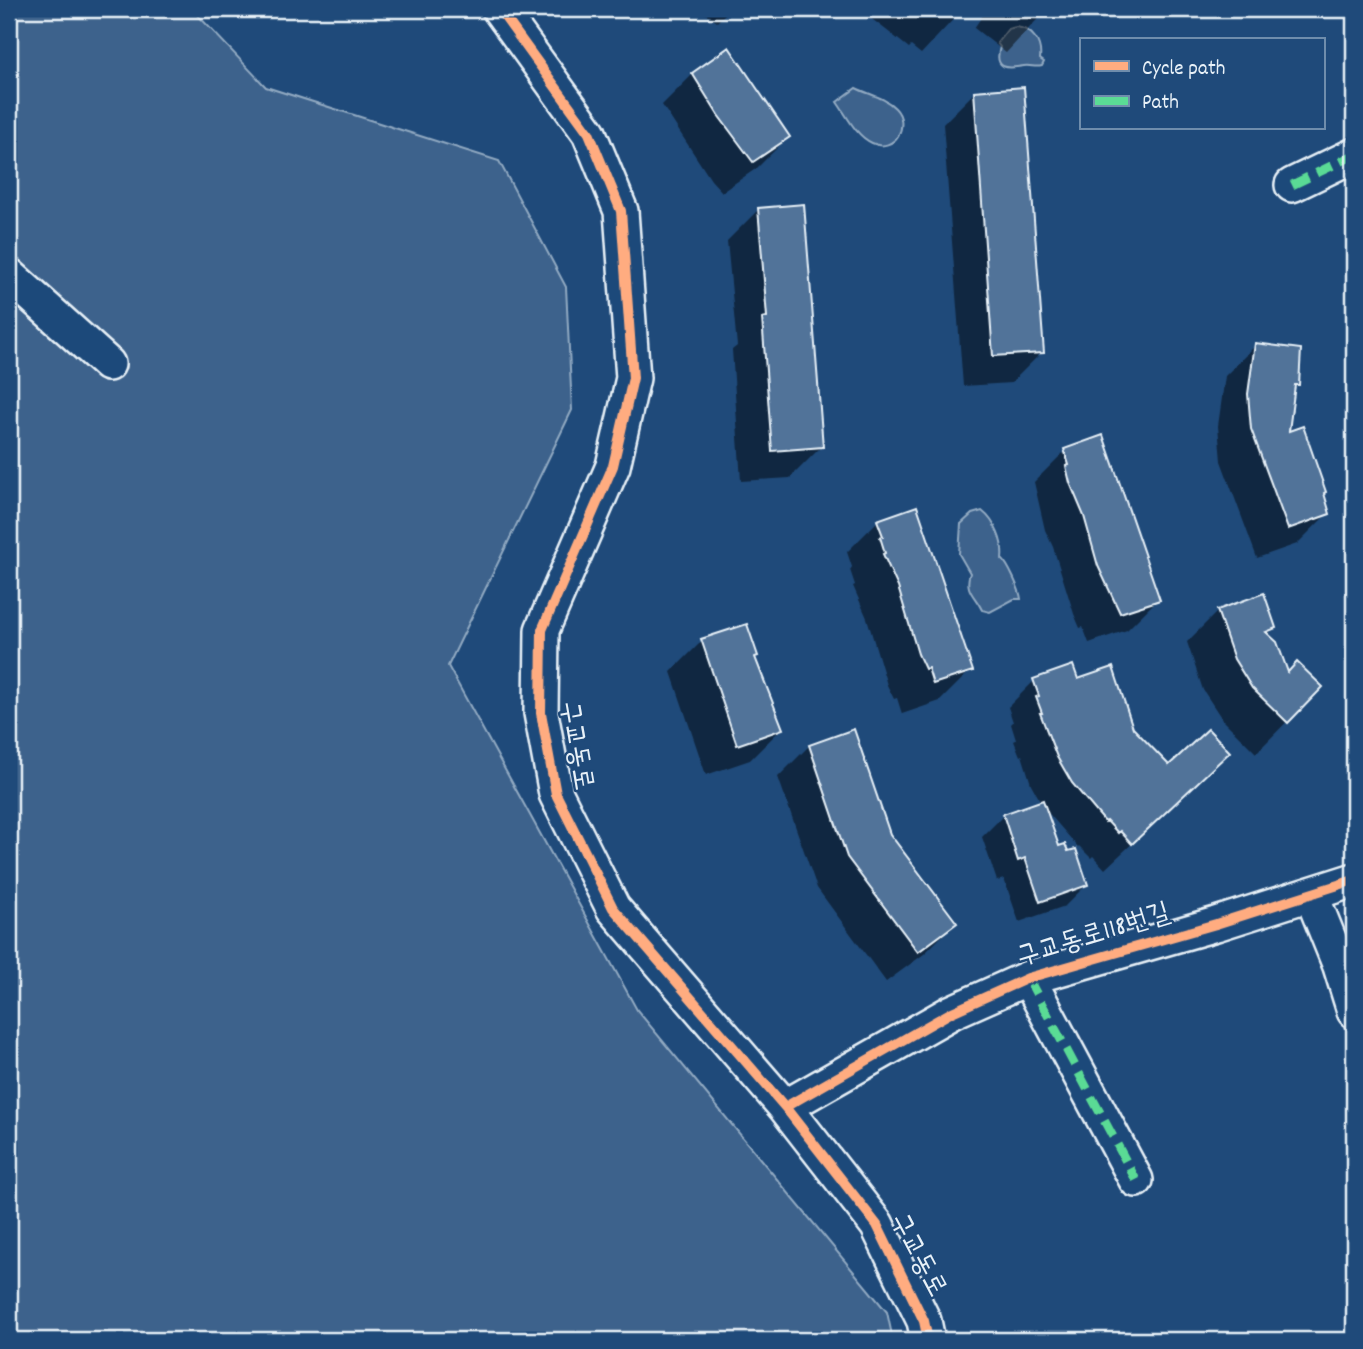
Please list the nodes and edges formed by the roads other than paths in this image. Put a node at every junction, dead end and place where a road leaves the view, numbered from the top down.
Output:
1 (499, 9) edge
2 (1354, 155) edge
3 (1292, 185) dead end
4 (9, 275) edge
5 (108, 364) dead end
6 (1354, 880) edge
7 (1311, 894) junction
8 (1347, 963) edge
9 (1028, 978) junction
10 (1354, 1011) edge
11 (785, 1107) junction
12 (1136, 1181) dead end
13 (928, 1340) edge

1 - 11 street, 구교동로
2 - 3 street
4 - 5 street
6 - 7 street, 구교동로118번길
7 - 8 street
7 - 9 street, 구교동로118번길
8 - 10 street
9 - 11 street, 구교동로118번길
9 - 12 street
11 - 13 street, 구교동로

